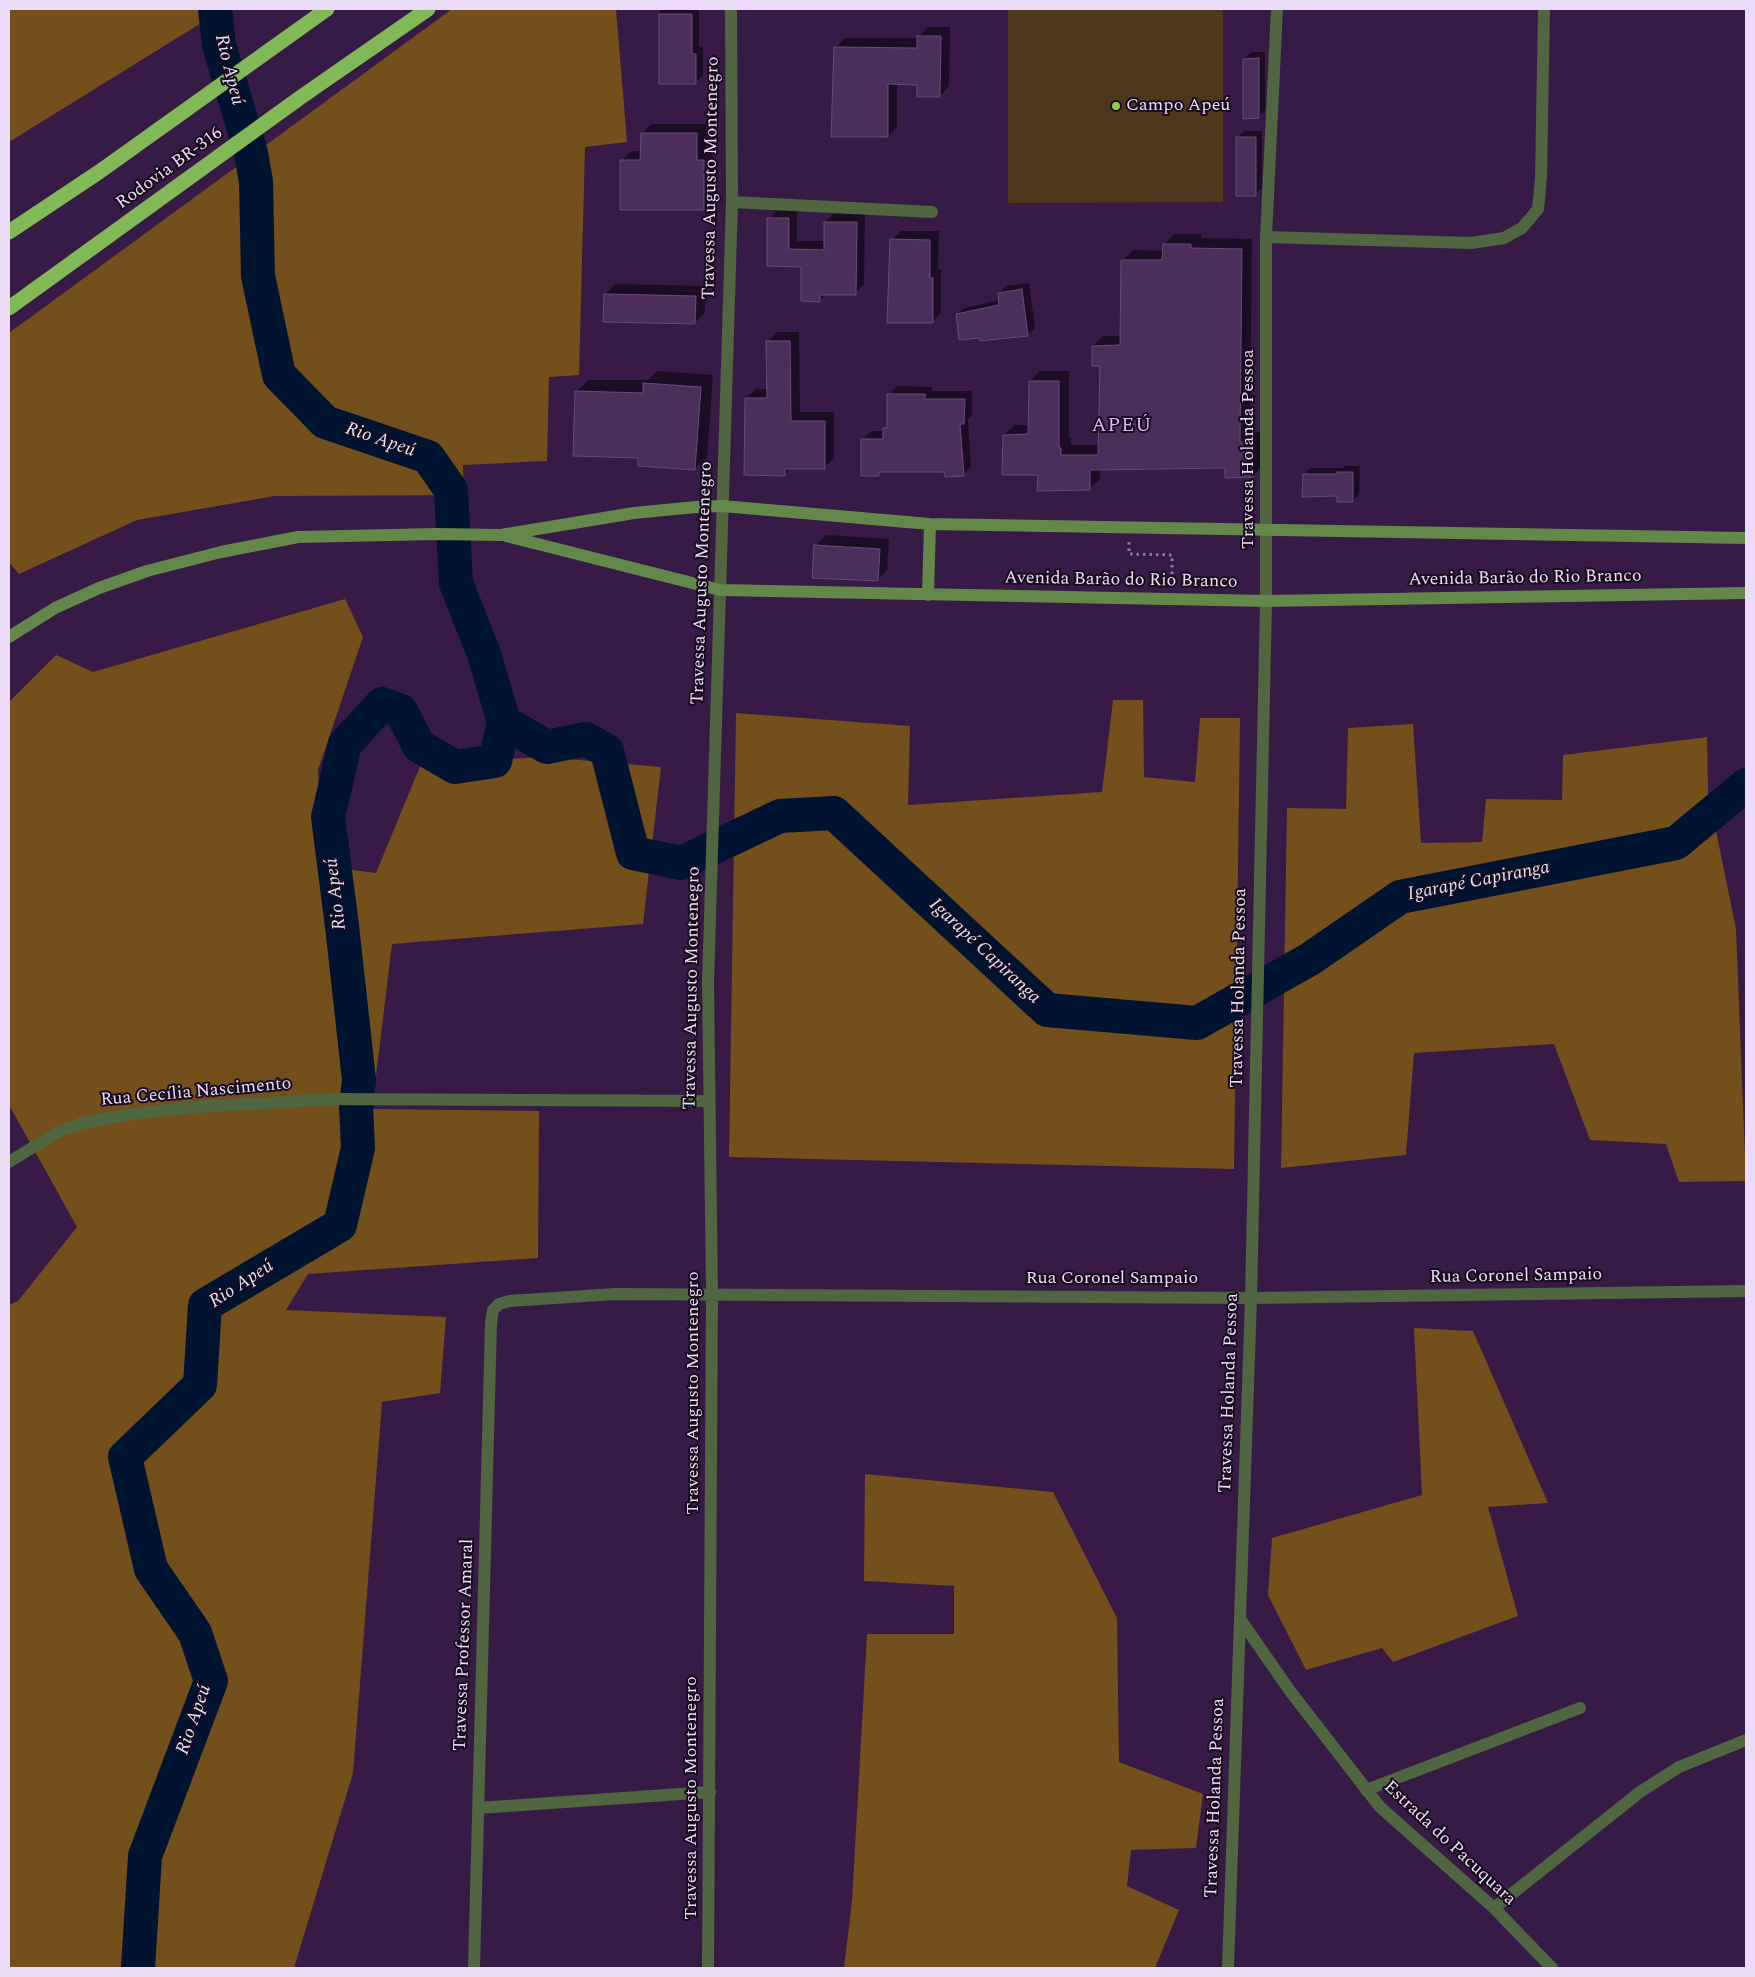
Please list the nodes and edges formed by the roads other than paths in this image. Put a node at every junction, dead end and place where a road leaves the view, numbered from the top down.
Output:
1 (327, 9) edge
2 (428, 9) edge
3 (731, 9) edge
4 (1277, 9) edge
5 (1544, 9) edge
6 (732, 202) junction
7 (932, 212) dead end
8 (9, 232) edge
9 (1266, 238) junction
10 (9, 308) edge
11 (722, 506) junction
12 (930, 524) junction
13 (1266, 529) junction
14 (501, 535) junction
15 (1746, 538) edge
16 (720, 590) junction
17 (1746, 592) edge
18 (928, 595) junction
19 (1266, 601) junction
20 (9, 637) edge
21 (709, 1100) junction
22 (9, 1162) edge
23 (1746, 1291) edge
24 (712, 1294) junction
25 (1251, 1298) junction
26 (491, 1323) joint
27 (1240, 1619) junction
28 (1580, 1708) dead end
29 (1746, 1740) edge
30 (1366, 1790) junction
31 (710, 1792) junction
32 (478, 1808) junction
33 (1494, 1908) junction
34 (474, 1968) edge
35 (708, 1968) edge
36 (1228, 1968) edge
37 (1552, 1968) edge

1 - 8 highway
2 - 10 highway, Rodovia BR-316
3 - 6 street, Travessa Augusto Montenegro
4 - 9 street, Travessa Holanda Pessoa
5 - 9 street
6 - 7 street
6 - 11 street, Travessa Augusto Montenegro
9 - 13 street, Travessa Holanda Pessoa
11 - 12 main road, Avenida Barão do Rio Branco
11 - 14 main road, Avenida Barão do Rio Branco
11 - 16 street, Travessa Augusto Montenegro
12 - 13 main road, Avenida Barão do Rio Branco
12 - 18 main road
13 - 15 main road, Avenida Barão do Rio Branco
13 - 19 street, Travessa Holanda Pessoa
14 - 16 main road, Avenida Barão do Rio Branco
14 - 20 main road, Avenida Barão do Rio Branco
16 - 18 main road, Avenida Barão do Rio Branco
16 - 21 street, Travessa Augusto Montenegro
17 - 19 main road, Avenida Barão do Rio Branco
18 - 19 main road, Avenida Barão do Rio Branco
19 - 25 street, Travessa Holanda Pessoa
21 - 22 street, Rua Cecília Nascimento
21 - 24 street, Travessa Augusto Montenegro
23 - 25 street, Rua Coronel Sampaio
24 - 25 street, Rua Coronel Sampaio
24 - 26 street, Rua Coronel Sampaio
24 - 31 street, Travessa Augusto Montenegro
25 - 27 street, Travessa Holanda Pessoa
26 - 32 street, Travessa Professor Amaral
27 - 30 street, Estrada do Pacuquara
27 - 36 street, Travessa Holanda Pessoa
28 - 30 street
29 - 33 street
30 - 33 street, Estrada do Pacuquara
31 - 32 street
31 - 35 street, Travessa Augusto Montenegro
32 - 34 street, Travessa Professor Amaral
33 - 37 street, Estrada do Pacuquara

